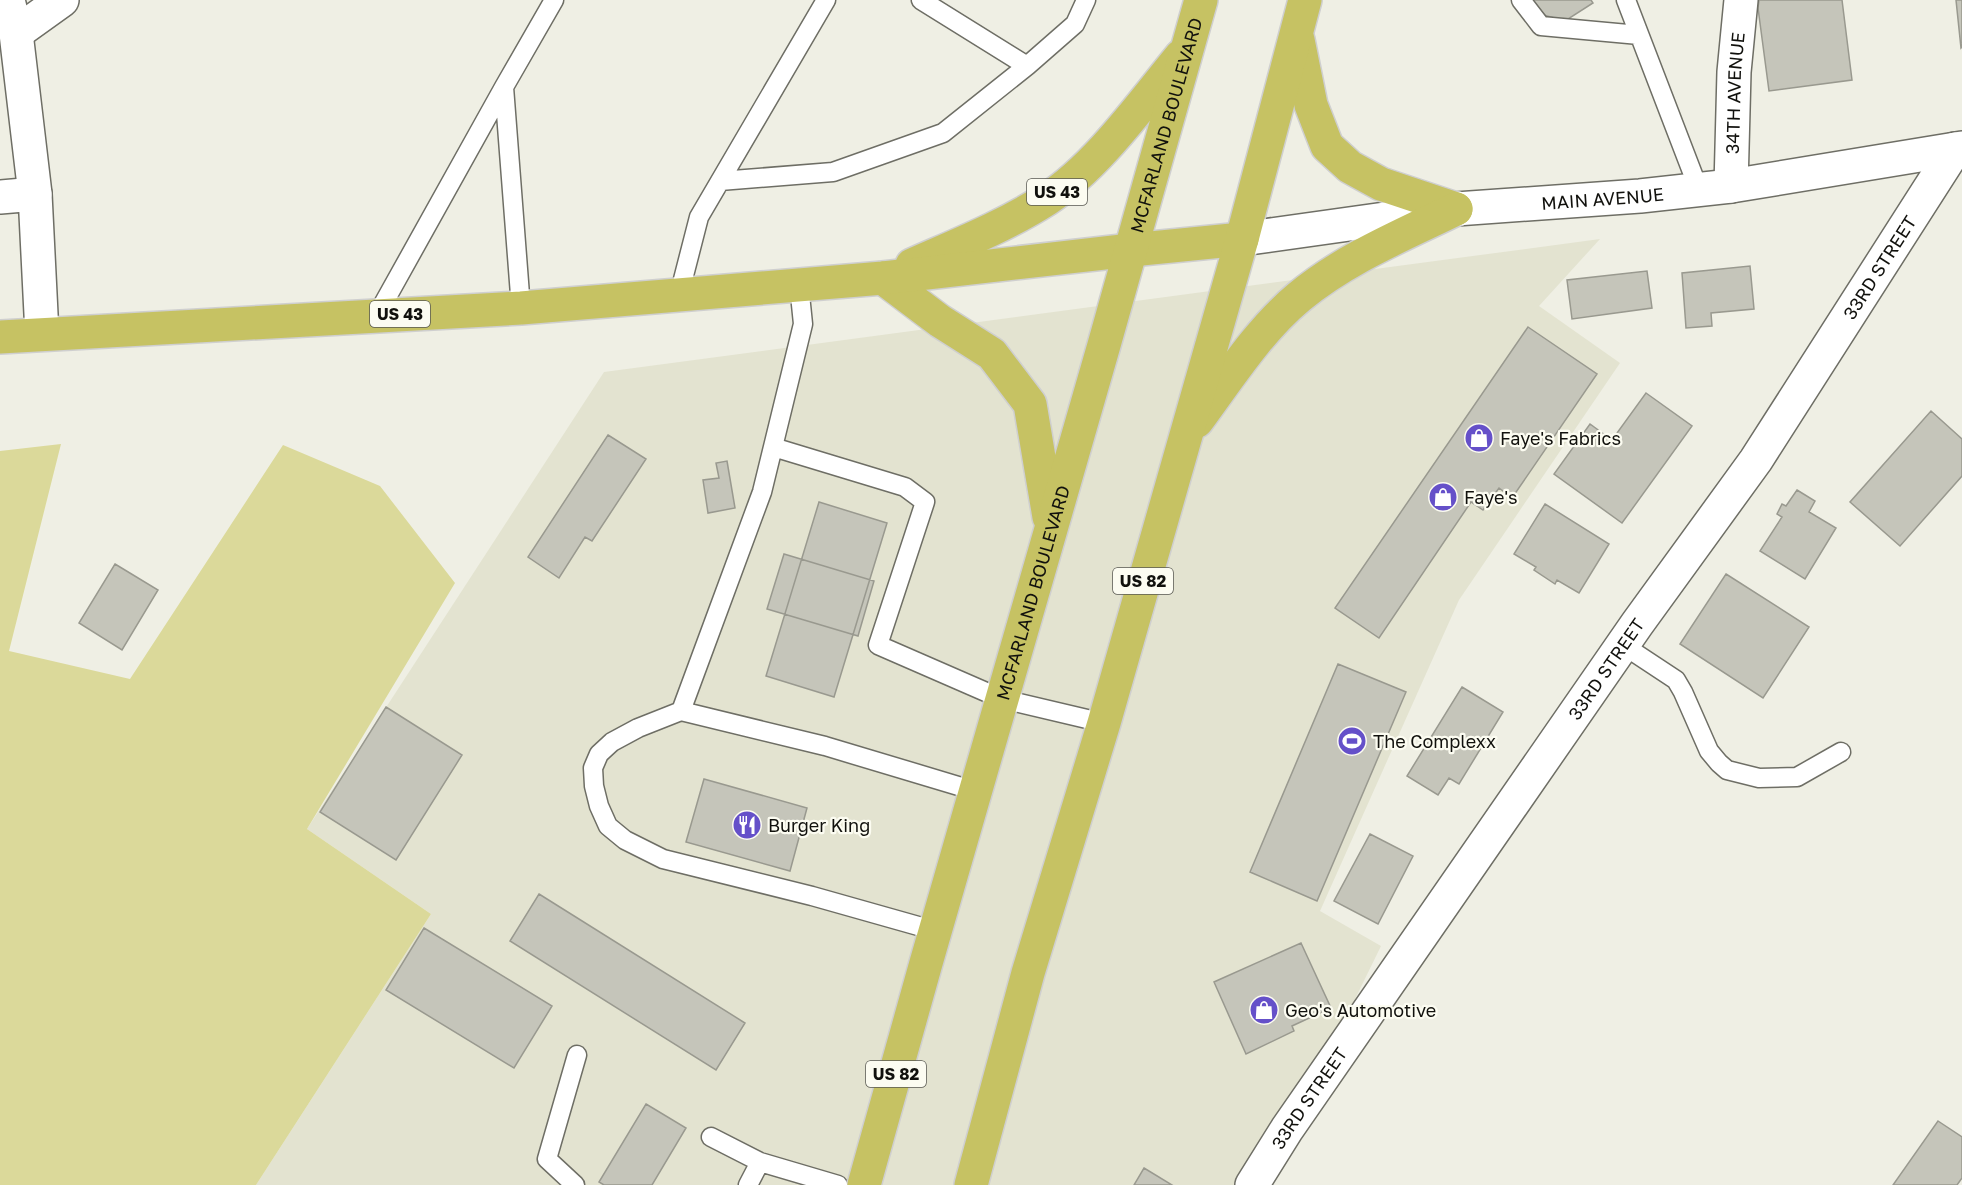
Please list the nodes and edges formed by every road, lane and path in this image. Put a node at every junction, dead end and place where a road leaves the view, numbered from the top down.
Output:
1 (8, 0) edge
2 (62, 0) edge
3 (554, 0) edge
4 (826, 0) edge
5 (921, 0) edge
6 (1086, 0) edge
7 (1201, 0) edge
8 (1305, 0) edge
9 (1521, 0) edge
10 (1626, 0) edge
11 (1741, 0) edge
12 (1296, 32) junction
13 (16, 33) junction
14 (1639, 35) junction
15 (1188, 48) junction
16 (1027, 66) junction
17 (504, 87) junction
18 (1958, 149) edge
19 (720, 181) junction
20 (1731, 186) junction
21 (1699, 190) junction
22 (35, 195) junction
23 (0, 197) edge
24 (1456, 209) junction
25 (1242, 239) junction
26 (1131, 250) junction
27 (883, 279) junction
28 (799, 285) junction
29 (679, 295) junction
30 (521, 308) junction
31 (377, 315) junction
32 (42, 334) junction
33 (0, 337) edge
34 (1184, 439) junction
35 (773, 447) junction
36 (1051, 526) junction
37 (1623, 645) junction
38 (1002, 699) junction
39 (681, 711) junction
40 (1104, 723) junction
41 (1841, 752) dead end
42 (975, 791) junction
43 (936, 931) junction
44 (577, 1055) dead end
45 (711, 1137) dead end
46 (760, 1162) junction
47 (575, 1185) edge
48 (748, 1185) edge
49 (838, 1185) edge
50 (864, 1185) edge
51 (971, 1185) edge
52 (1252, 1185) edge

1 - 13 street
2 - 13 street
3 - 17 lane
4 - 19 lane
5 - 16 lane
6 - 16 lane
7 - 15 highway, MCFARLAND BOULEVARD / US 43
8 - 12 highway
9 - 14 lane
10 - 14 lane
11 - 20 street, 34TH AVENUE
12 - 24 highway
12 - 25 highway
13 - 22 street
14 - 21 lane
15 - 26 highway, MCFARLAND BOULEVARD / US 82
15 - 27 highway, US 43
16 - 19 lane
17 - 30 lane
17 - 31 lane
18 - 20 street, MAIN AVENUE
18 - 37 street, 33RD STREET
19 - 29 lane
20 - 21 street, MAIN AVENUE
21 - 24 street, MAIN AVENUE
22 - 23 street
22 - 32 street
24 - 25 street, MAIN AVENUE
24 - 34 highway
25 - 26 highway, US 43
25 - 34 highway, US 82
26 - 27 highway, US 43
26 - 36 highway, MCFARLAND BOULEVARD / US 82
27 - 28 highway, US 43
27 - 36 highway
28 - 29 highway, US 43
28 - 35 lane
29 - 30 highway, US 43
30 - 31 highway, US 43
31 - 32 highway, US 43
32 - 33 highway, US 43
34 - 40 highway, US 82
35 - 38 lane
35 - 39 lane
36 - 38 highway, MCFARLAND BOULEVARD / US 82
37 - 41 lane
37 - 52 street, 33RD STREET
38 - 40 lane
38 - 42 highway, MCFARLAND BOULEVARD / US 82
39 - 42 lane
39 - 43 lane
40 - 51 highway, US 82
42 - 43 highway, MCFARLAND BOULEVARD / US 82
43 - 50 highway, MCFARLAND BOULEVARD / US 82
44 - 47 lane
45 - 46 lane
46 - 48 lane
46 - 49 lane

